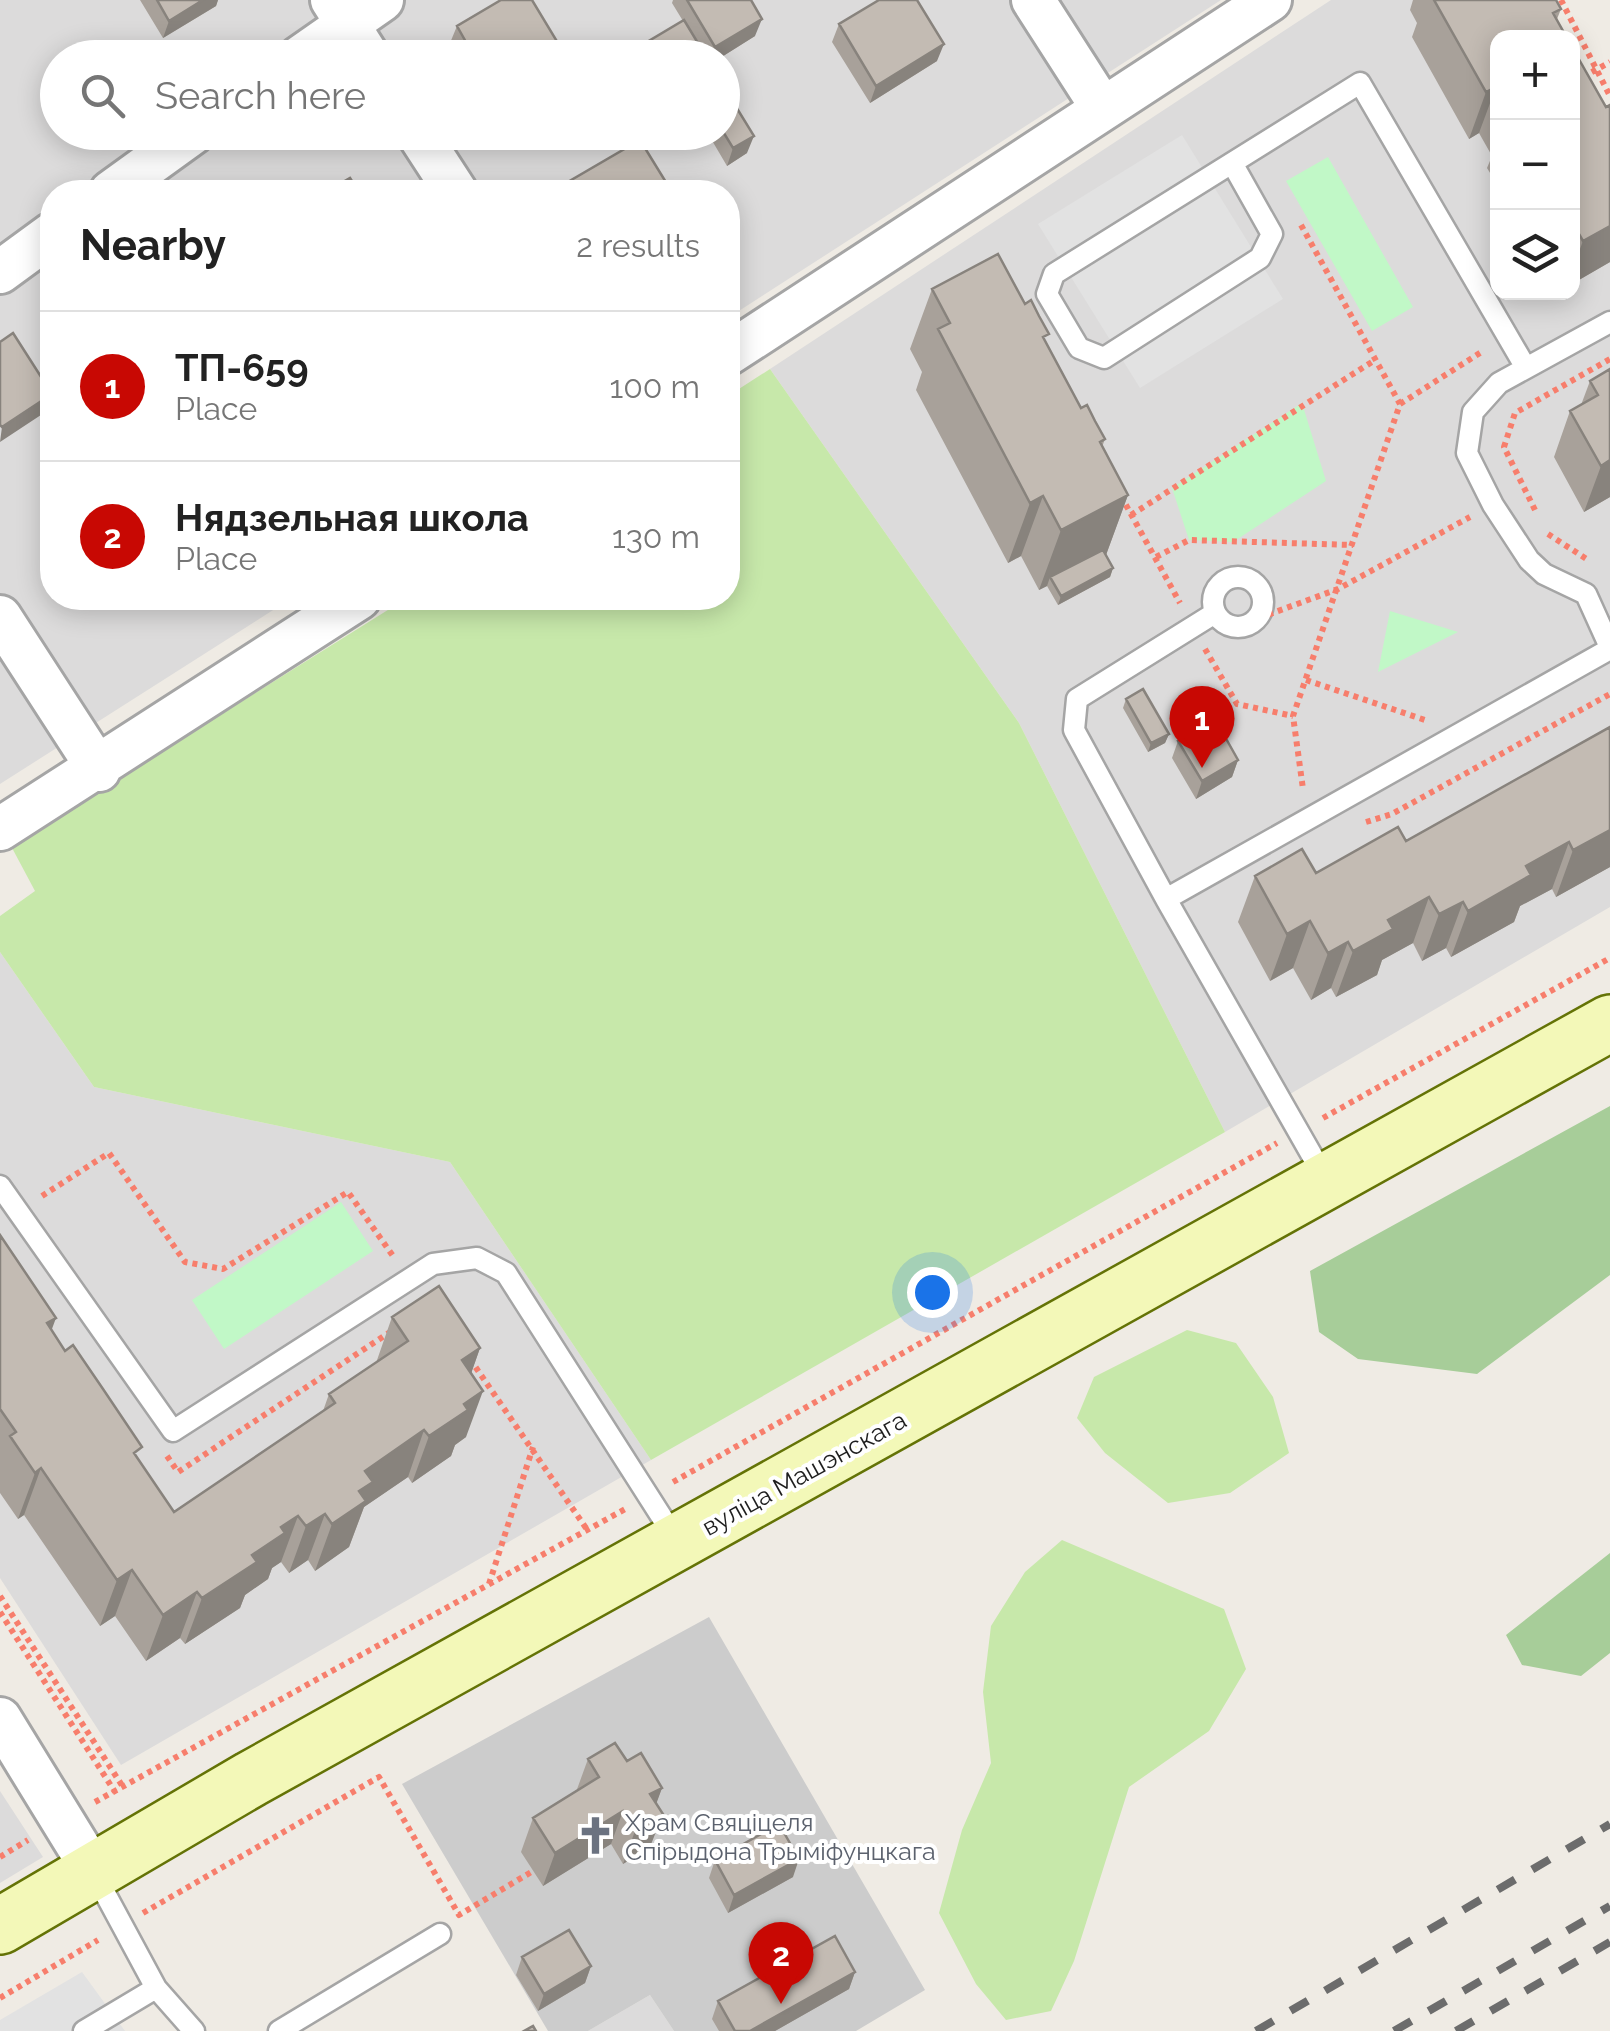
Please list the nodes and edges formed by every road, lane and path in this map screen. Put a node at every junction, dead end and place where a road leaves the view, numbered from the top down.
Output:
1 (382, 0) edge
2 (1033, 0) edge
3 (1270, 0) edge
4 (1561, 0) edge
5 (349, 27) edge
6 (1610, 62) edge
7 (1596, 70) junction
8 (1580, 72) edge
9 (1582, 77) junction
10 (1592, 94) edge
11 (1610, 96) edge
12 (1101, 106) junction
13 (169, 150) edge
14 (429, 150) edge
15 (1232, 163) junction
16 (127, 180) edge
17 (448, 180) edge
18 (1296, 216) dead end
19 (40, 243) edge
20 (0, 272) edge
21 (1610, 322) edge
22 (740, 346) edge
23 (1610, 359) edge
24 (1375, 360) junction
25 (1526, 368) junction
26 (1114, 482) edge
27 (1524, 487) junction
28 (1493, 505) junction
29 (1132, 515) junction
30 (1353, 545) junction
31 (1156, 558) junction
32 (1594, 564) dead end
33 (1338, 589) junction
34 (341, 610) edge
35 (1215, 613) junction
36 (0, 616) edge
37 (1259, 618) junction
38 (1192, 627) junction
39 (1610, 648) edge
40 (1306, 680) junction
41 (1610, 694) edge
42 (1293, 716) junction
43 (1462, 733) junction
44 (98, 770) junction
45 (1307, 820) junction
46 (1361, 824) dead end
47 (0, 830) edge
48 (1166, 899) junction
49 (1610, 958) edge
50 (1610, 1022) edge
51 (1310, 1103) dead end
52 (1319, 1120) junction
53 (1296, 1132) junction
54 (1328, 1183) junction
55 (0, 1186) edge
56 (18, 1212) junction
57 (410, 1279) junction
58 (533, 1447) dead end
59 (648, 1496) junction
60 (678, 1543) junction
61 (488, 1586) junction
62 (0, 1596) edge
63 (0, 1612) edge
64 (0, 1719) edge
65 (139, 1778) dead end
66 (533, 1870) dead end
67 (94, 1872) junction
68 (198, 1881) dead end
69 (0, 1926) edge
70 (440, 1934) dead end
71 (156, 1988) junction
72 (84, 2031) edge
73 (194, 2031) edge
74 (279, 2031) edge

1 - 5 street
2 - 12 street
3 - 12 street
4 - 7 path
6 - 7 path
7 - 9 path
7 - 11 path
8 - 9 path
9 - 10 path
12 - 22 street
13 - 16 street
14 - 17 street
15 - 15 lane
15 - 25 lane
18 - 24 path
19 - 20 street
21 - 25 lane
23 - 27 path
24 - 29 path
24 - 30 path
25 - 28 lane
26 - 29 path
27 - 28 path
27 - 32 path
28 - 33 path
28 - 39 lane
29 - 31 path
30 - 31 path
30 - 33 path
31 - 38 path
33 - 37 path
33 - 40 path
34 - 44 street
35 - 37 lane
35 - 37 lane
35 - 38 lane
36 - 44 street
38 - 42 path
38 - 48 lane
39 - 43 lane
40 - 42 path
40 - 43 path
41 - 46 path
42 - 45 path
43 - 45 lane
44 - 47 street
45 - 48 lane
48 - 53 lane
49 - 52 path
50 - 54 main road, вуліца Машэнскага
51 - 52 path
52 - 53 path
53 - 54 lane
53 - 59 path
54 - 60 main road, вуліца Машэнскага
55 - 56 lane
56 - 57 path
56 - 57 lane
57 - 59 lane
58 - 61 path
59 - 60 lane
59 - 61 path
60 - 67 main road, вуліца Машэнскага
61 - 65 path
62 - 63 path
64 - 67 street
66 - 68 path
67 - 69 main road, вуліца Машэнскага
67 - 71 lane
70 - 74 lane
71 - 72 lane
71 - 73 lane

